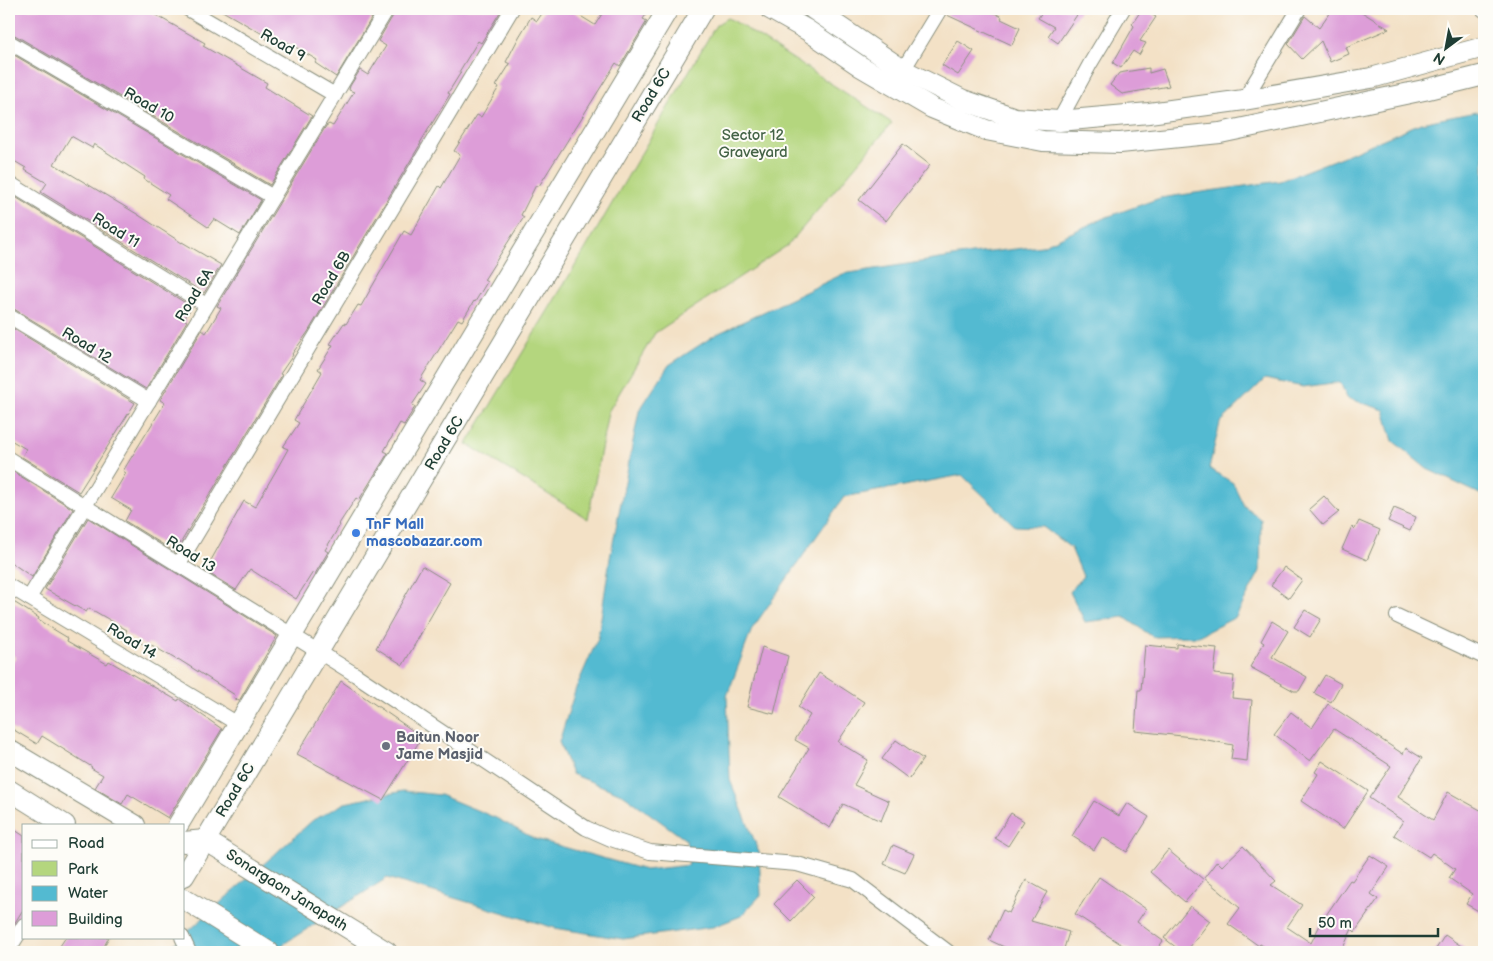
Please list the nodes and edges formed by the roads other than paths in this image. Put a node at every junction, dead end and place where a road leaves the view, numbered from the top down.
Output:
1 (188, 9) edge
2 (387, 9) edge
3 (512, 9) edge
4 (668, 9) edge
5 (703, 9) edge
6 (770, 9) edge
7 (813, 9) edge
8 (940, 9) edge
9 (1123, 9) edge
10 (1299, 9) edge
11 (9, 42) edge
12 (1484, 47) edge
13 (903, 70) junction
14 (1484, 75) edge
15 (335, 95) junction
16 (1244, 100) junction
17 (1059, 121) junction
18 (9, 183) edge
19 (557, 194) junction
20 (273, 197) junction
21 (583, 210) junction
22 (206, 305) junction
23 (9, 316) edge
24 (149, 401) junction
25 (9, 459) edge
26 (84, 506) junction
27 (178, 565) junction
28 (9, 586) edge
29 (29, 598) junction
30 (1397, 616) dead end
31 (291, 635) junction
32 (319, 652) junction
33 (1484, 657) edge
34 (238, 724) junction
35 (9, 750) edge
36 (9, 790) edge
37 (63, 824) edge
38 (132, 824) edge
39 (179, 824) edge
40 (205, 840) junction
41 (185, 842) edge
42 (185, 874) edge
43 (190, 903) edge
44 (22, 928) edge
45 (182, 938) edge
46 (9, 949) edge
47 (188, 952) edge
48 (268, 952) edge
49 (387, 952) edge
50 (948, 952) edge

1 - 15 street, Road 9
2 - 15 street, Road 6A
3 - 27 street, Road 6B
4 - 19 street, Road 6C
5 - 21 street, Road 6C
6 - 14 street
7 - 13 street
8 - 13 street
9 - 17 street
10 - 16 street
11 - 20 street, Road 10
12 - 16 street
13 - 17 street
15 - 20 street, Road 6A
16 - 17 street
18 - 22 street, Road 11
19 - 21 street
19 - 31 street, Road 6C
20 - 22 street, Road 6A
21 - 32 street, Road 6C
22 - 24 street, Road 6A
23 - 24 street, Road 12
24 - 26 street, Road 6A
25 - 26 street, Road 13
26 - 27 street, Road 13
26 - 29 street, Road 6A
27 - 31 street, Road 13
28 - 29 street, Road 14
29 - 34 street, Road 14
30 - 33 street
31 - 32 street, Road 13
31 - 34 street, Road 6C
32 - 40 street, Road 6C
32 - 50 street, Road 13
34 - 39 street, Road 6C
35 - 38 street
36 - 37 street
40 - 41 street
40 - 42 street, Road 6C
40 - 49 street, Sonargaon Janapath
43 - 48 street
44 - 46 street
45 - 47 street

